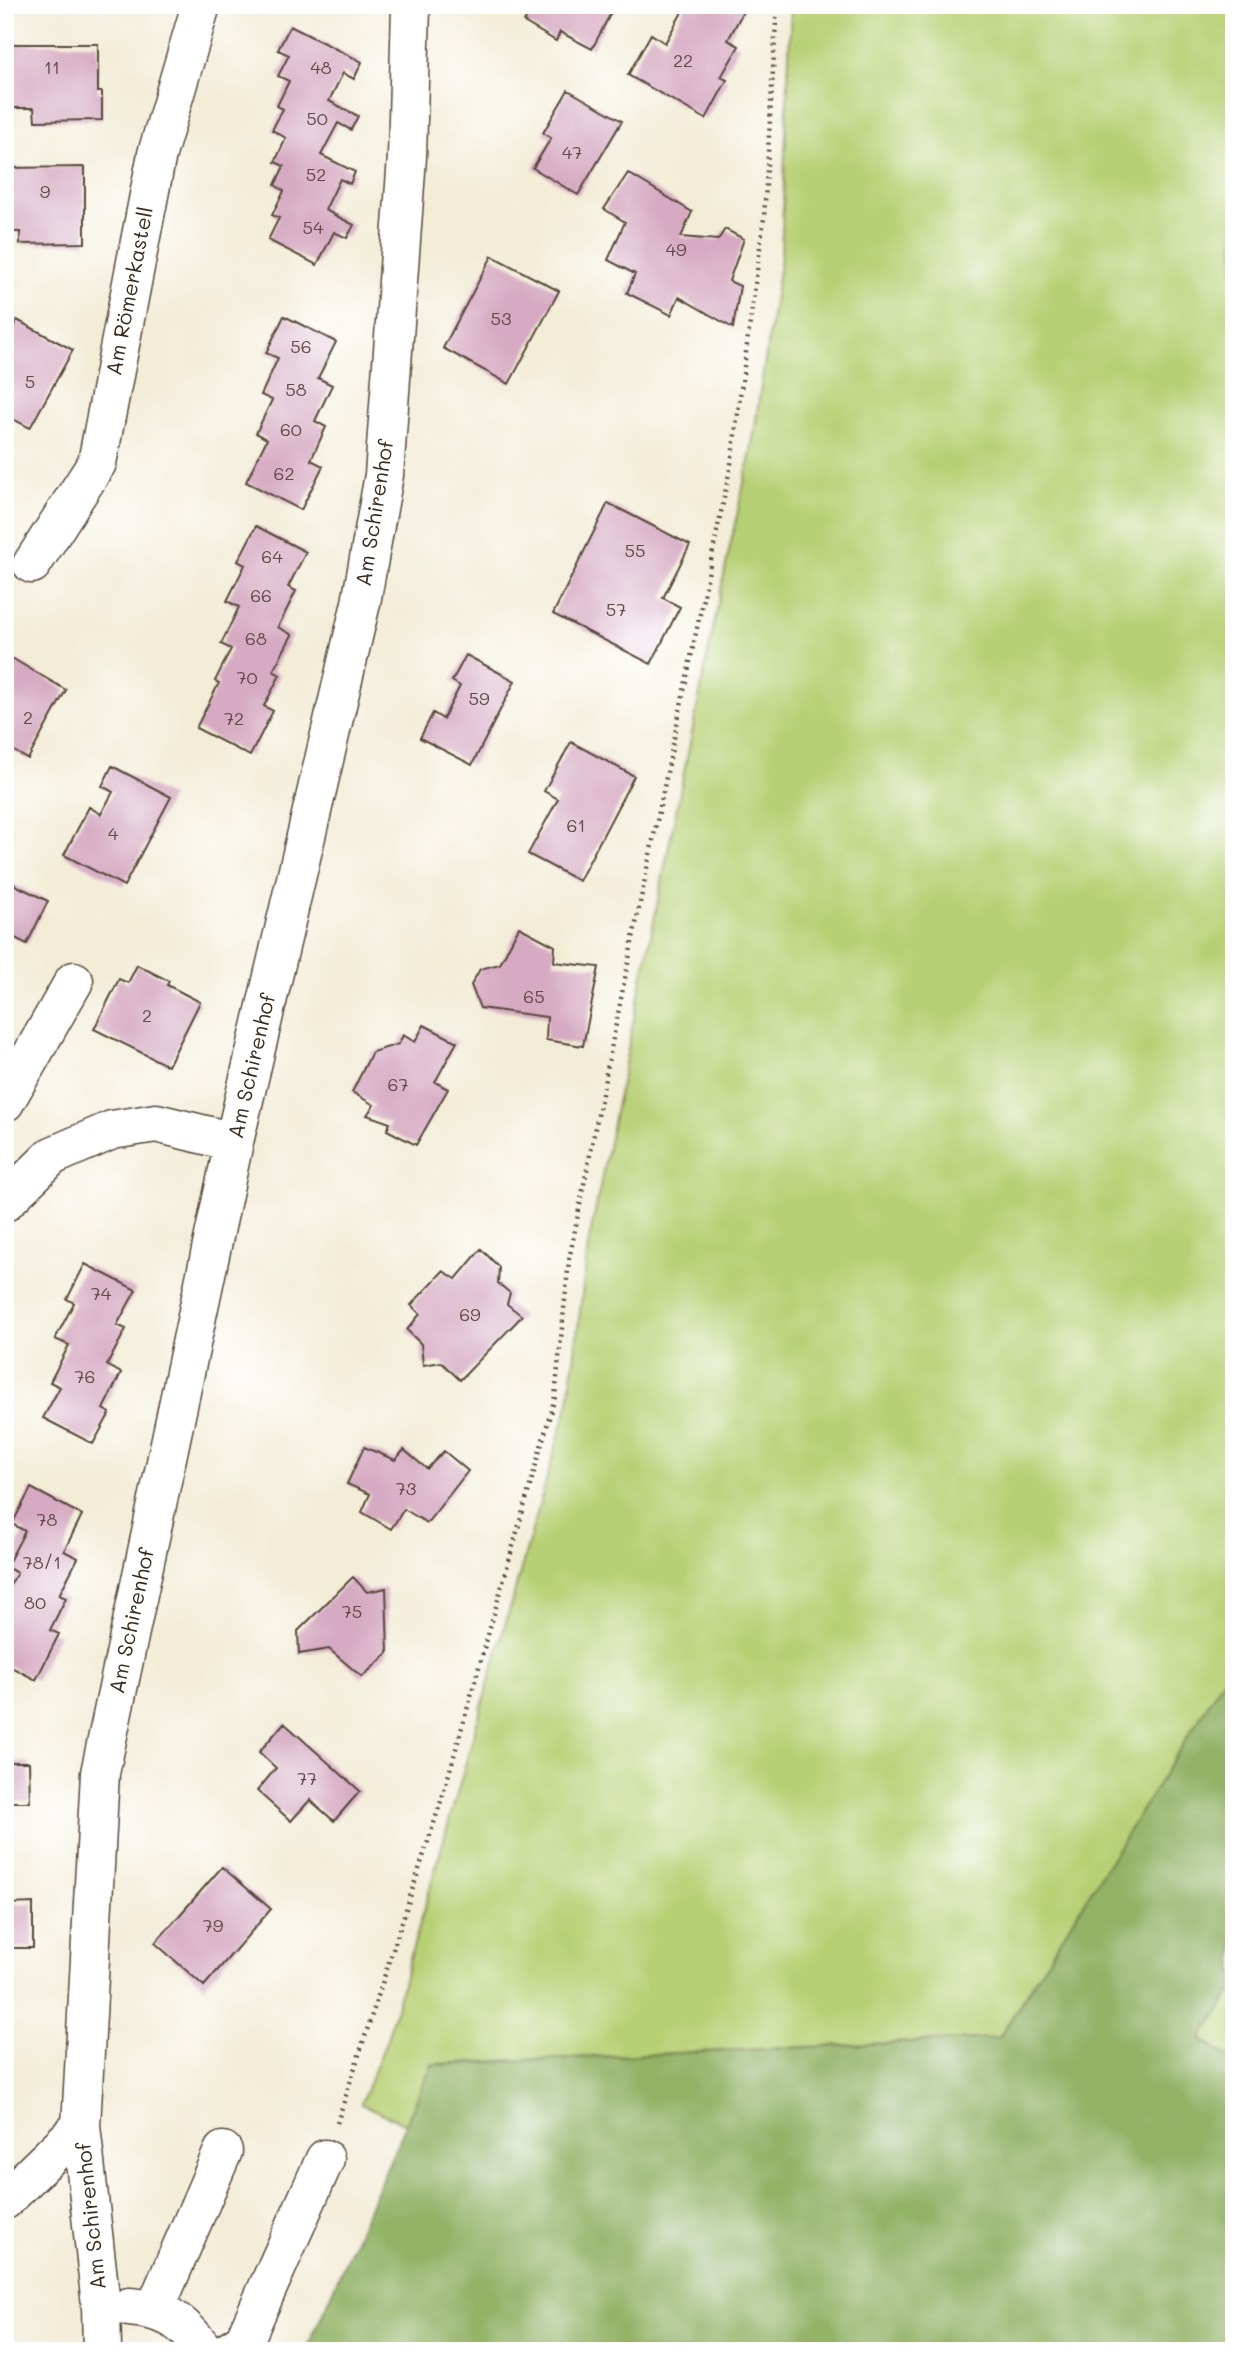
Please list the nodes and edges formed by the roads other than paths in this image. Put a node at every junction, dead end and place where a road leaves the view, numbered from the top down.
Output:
1 (201, 5) edge
2 (411, 5) edge
3 (32, 564) dead end
4 (74, 981) dead end
5 (5, 1102) edge
6 (234, 1142) junction
7 (5, 1202) edge
8 (80, 2126) junction
9 (223, 2151) dead end
10 (325, 2159) road end
11 (5, 2200) edge
12 (101, 2305) junction
13 (155, 2309) junction
14 (102, 2351) edge
15 (205, 2351) edge
16 (228, 2351) edge

1 - 3 street, Am Römerkastell
2 - 6 street, Am Schirenhof
4 - 5 street
6 - 7 street
6 - 8 street, Am Schirenhof
8 - 11 street, Am Schirenhof
8 - 12 street, Am Schirenhof
9 - 13 street
10 - 16 street
12 - 13 street, Am Schirenhof
12 - 14 street, Am Schirenhof
13 - 15 street, Am Schirenhof

